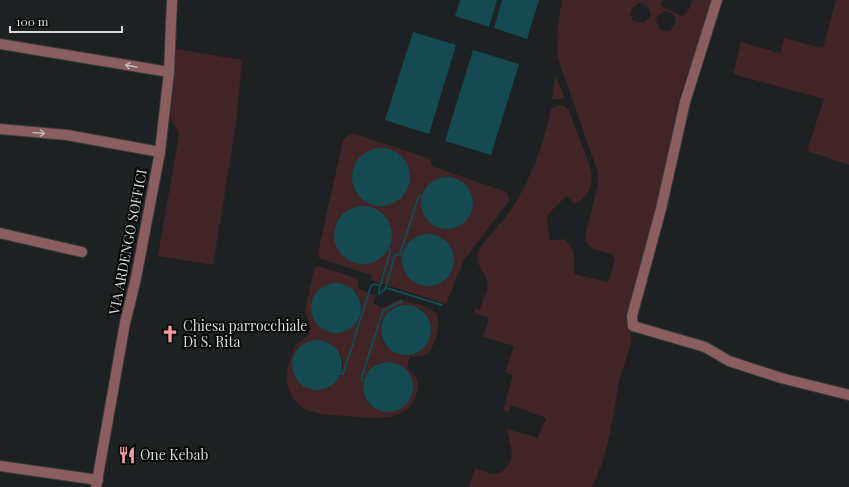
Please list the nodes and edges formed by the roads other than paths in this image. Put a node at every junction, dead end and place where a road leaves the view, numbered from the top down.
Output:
1 (172, 0) edge
2 (717, 0) edge
3 (0, 44) edge
4 (169, 72) junction
5 (0, 129) edge
6 (160, 152) junction
7 (0, 233) edge
8 (82, 252) dead end
9 (849, 395) edge
10 (0, 466) edge
11 (97, 484) edge

1 - 4 street, VIA ARDENGO SOFFICI
2 - 9 street
4 -> 3 street
4 - 6 street, VIA ARDENGO SOFFICI
5 -> 6 street
6 - 11 street, VIA ARDENGO SOFFICI
7 - 8 street
10 - 11 street

